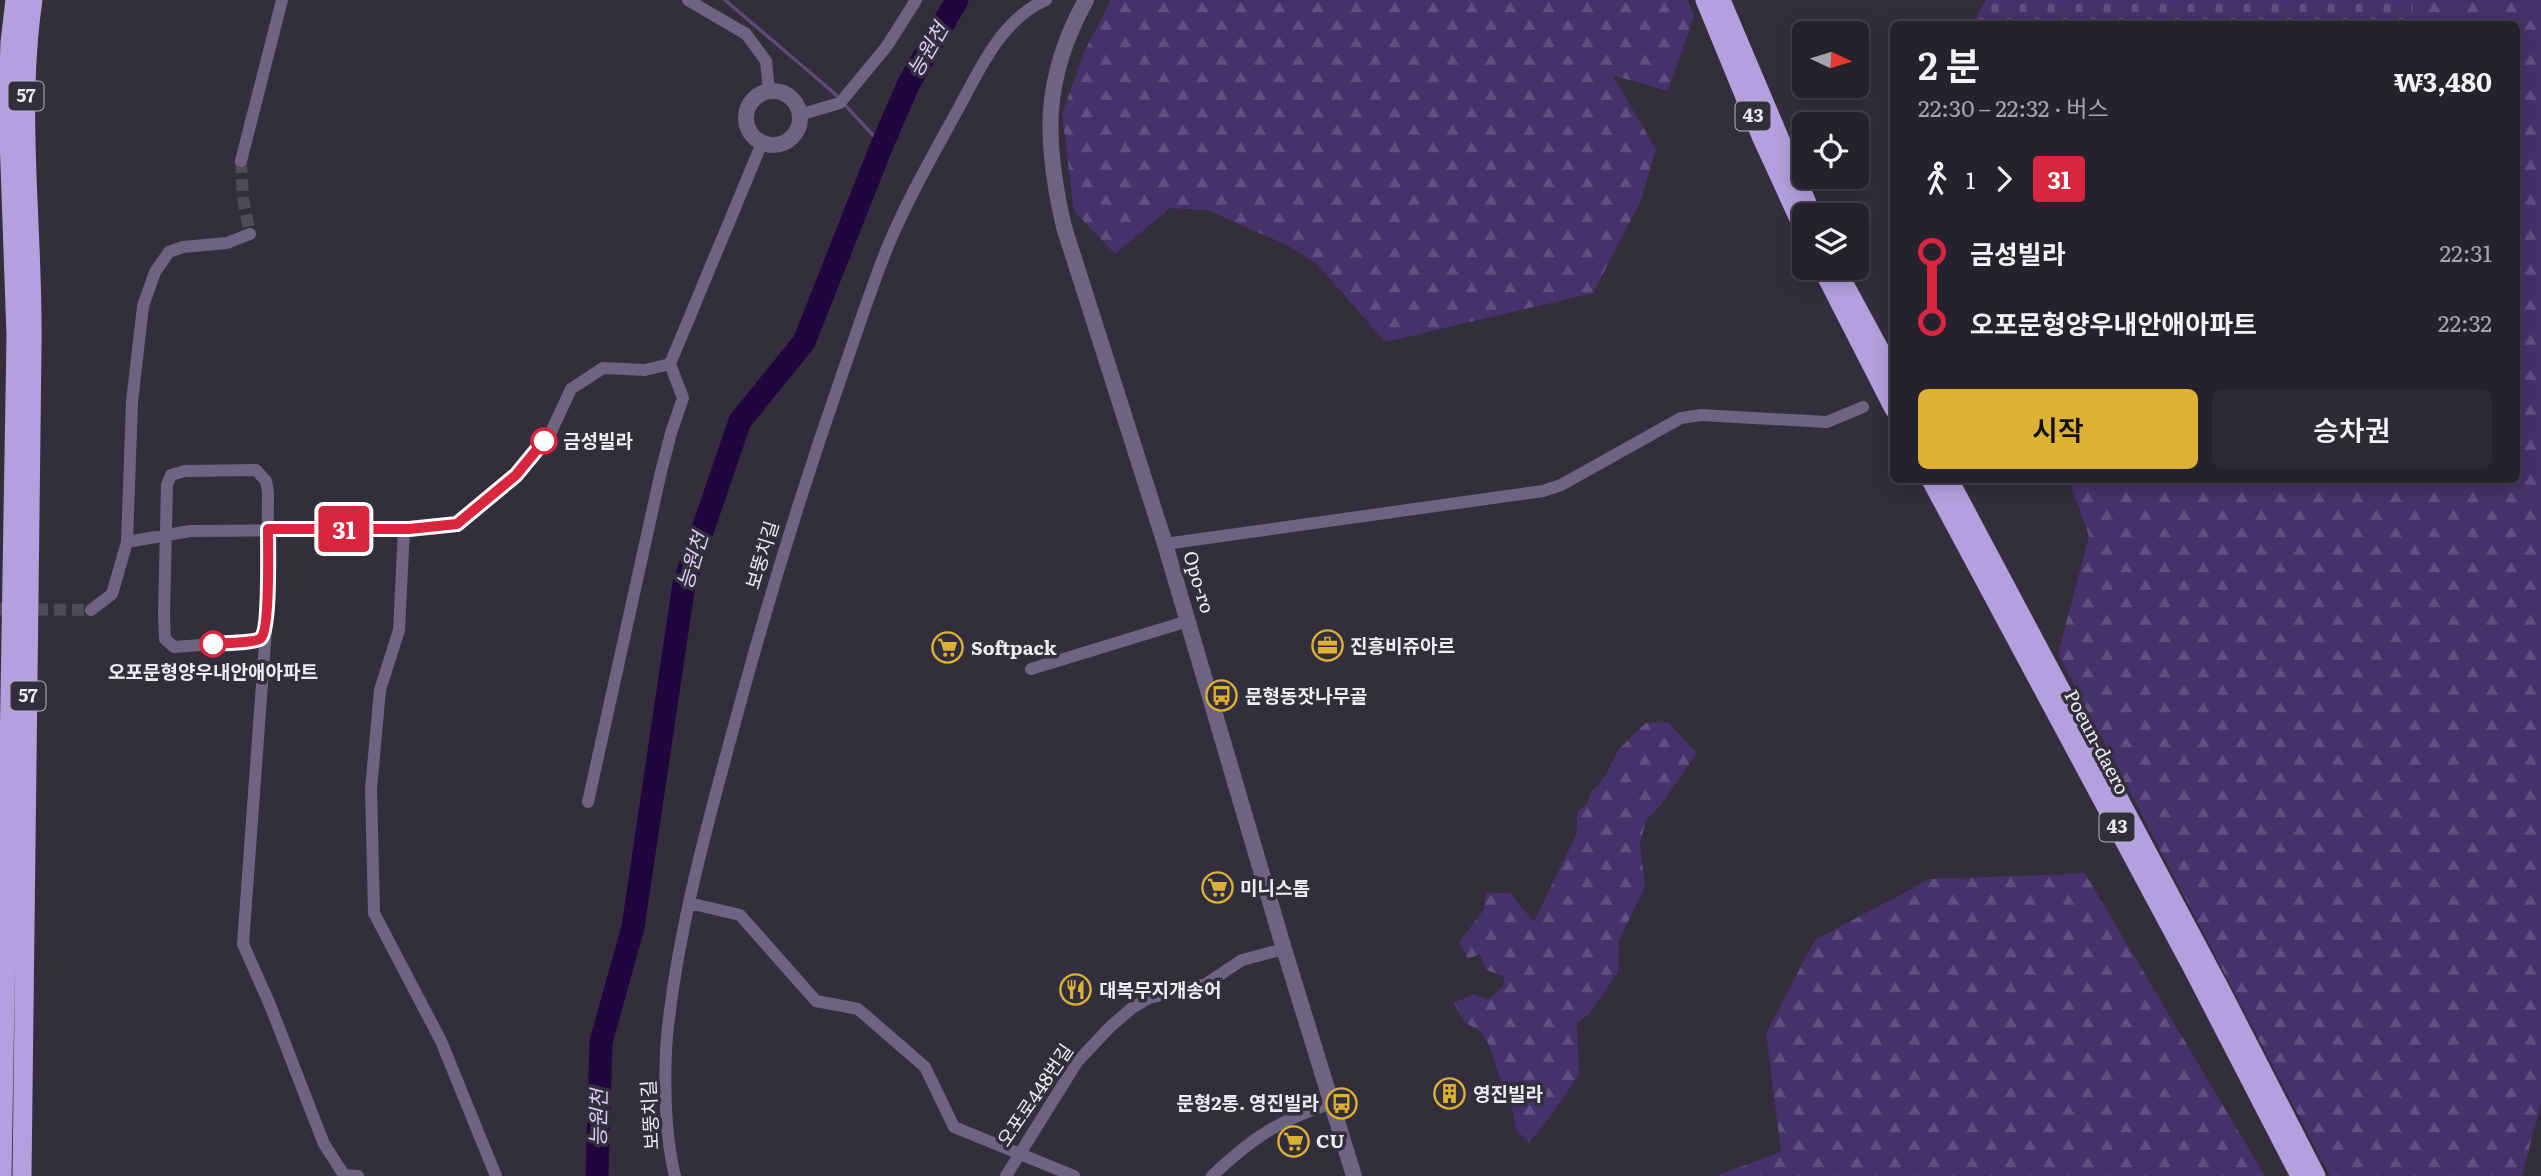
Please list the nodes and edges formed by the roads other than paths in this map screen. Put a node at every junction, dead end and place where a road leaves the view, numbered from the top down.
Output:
1 (15, 0) edge
2 (33, 0) edge
3 (282, 0) edge
4 (688, 0) edge
5 (916, 0) edge
6 (1046, 0) edge
7 (1086, 0) edge
8 (1705, 0) edge
9 (1721, 0) edge
10 (769, 91) junction
11 (799, 116) junction
12 (762, 143) junction
13 (242, 161) tunnel mouth
14 (20, 193) junction
15 (1807, 203) edge
16 (1792, 204) edge
17 (20, 216) junction
18 (250, 233) dead end
19 (1828, 280) edge
20 (1842, 280) edge
21 (670, 364) junction
22 (1890, 369) edge
23 (1890, 401) edge
24 (1863, 407) dead end
25 (1933, 483) edge
26 (1950, 483) edge
27 (268, 529) junction
28 (404, 529) junction
29 (167, 534) junction
30 (127, 541) junction
31 (1165, 544) junction
32 (90, 610) tunnel mouth
33 (1188, 621) junction
34 (266, 629) junction
35 (1031, 669) dead end
36 (588, 802) dead end
37 (689, 903) junction
38 (1284, 949) junction
39 (1332, 1102) junction
40 (1018, 1154) junction
41 (2, 1176) edge
42 (22, 1176) edge
43 (358, 1176) edge
44 (496, 1176) edge
45 (674, 1176) edge
46 (1006, 1176) edge
47 (1074, 1176) edge
48 (1212, 1176) edge
49 (1354, 1176) edge
50 (2300, 1176) edge
51 (2316, 1176) edge

1 - 14 highway, 57
2 - 14 highway, 57
3 - 13 street
4 - 10 street
5 - 11 street
6 - 37 street, 보뚱치길
7 - 31 street, Opo-ro
8 - 16 highway, 43
9 - 15 highway, 43
10 - 11 street
10 - 12 street
11 - 12 street
12 - 21 street
14 - 17 highway, 57
17 - 41 highway, 57
17 - 42 highway, 57
18 - 30 street
19 - 23 highway
20 - 22 highway
21 - 28 street
21 - 36 street
24 - 31 street
25 - 50 highway, Poeun-daero / 43
26 - 51 highway, Poeun-daero / 43
27 - 28 street
27 - 29 street
27 - 29 street
27 - 34 street
28 - 44 street
29 - 30 street
29 - 34 street
30 - 32 street
31 - 33 street, Opo-ro
33 - 35 street
33 - 38 street, Opo-ro
34 - 43 street
37 - 40 street
37 - 45 street, 보뚱치길
38 - 39 street, Opo-ro
38 - 40 street, 오포로448번길
39 - 48 street
39 - 49 street, Opo-ro
40 - 46 street, 오포로448번길
40 - 47 street

